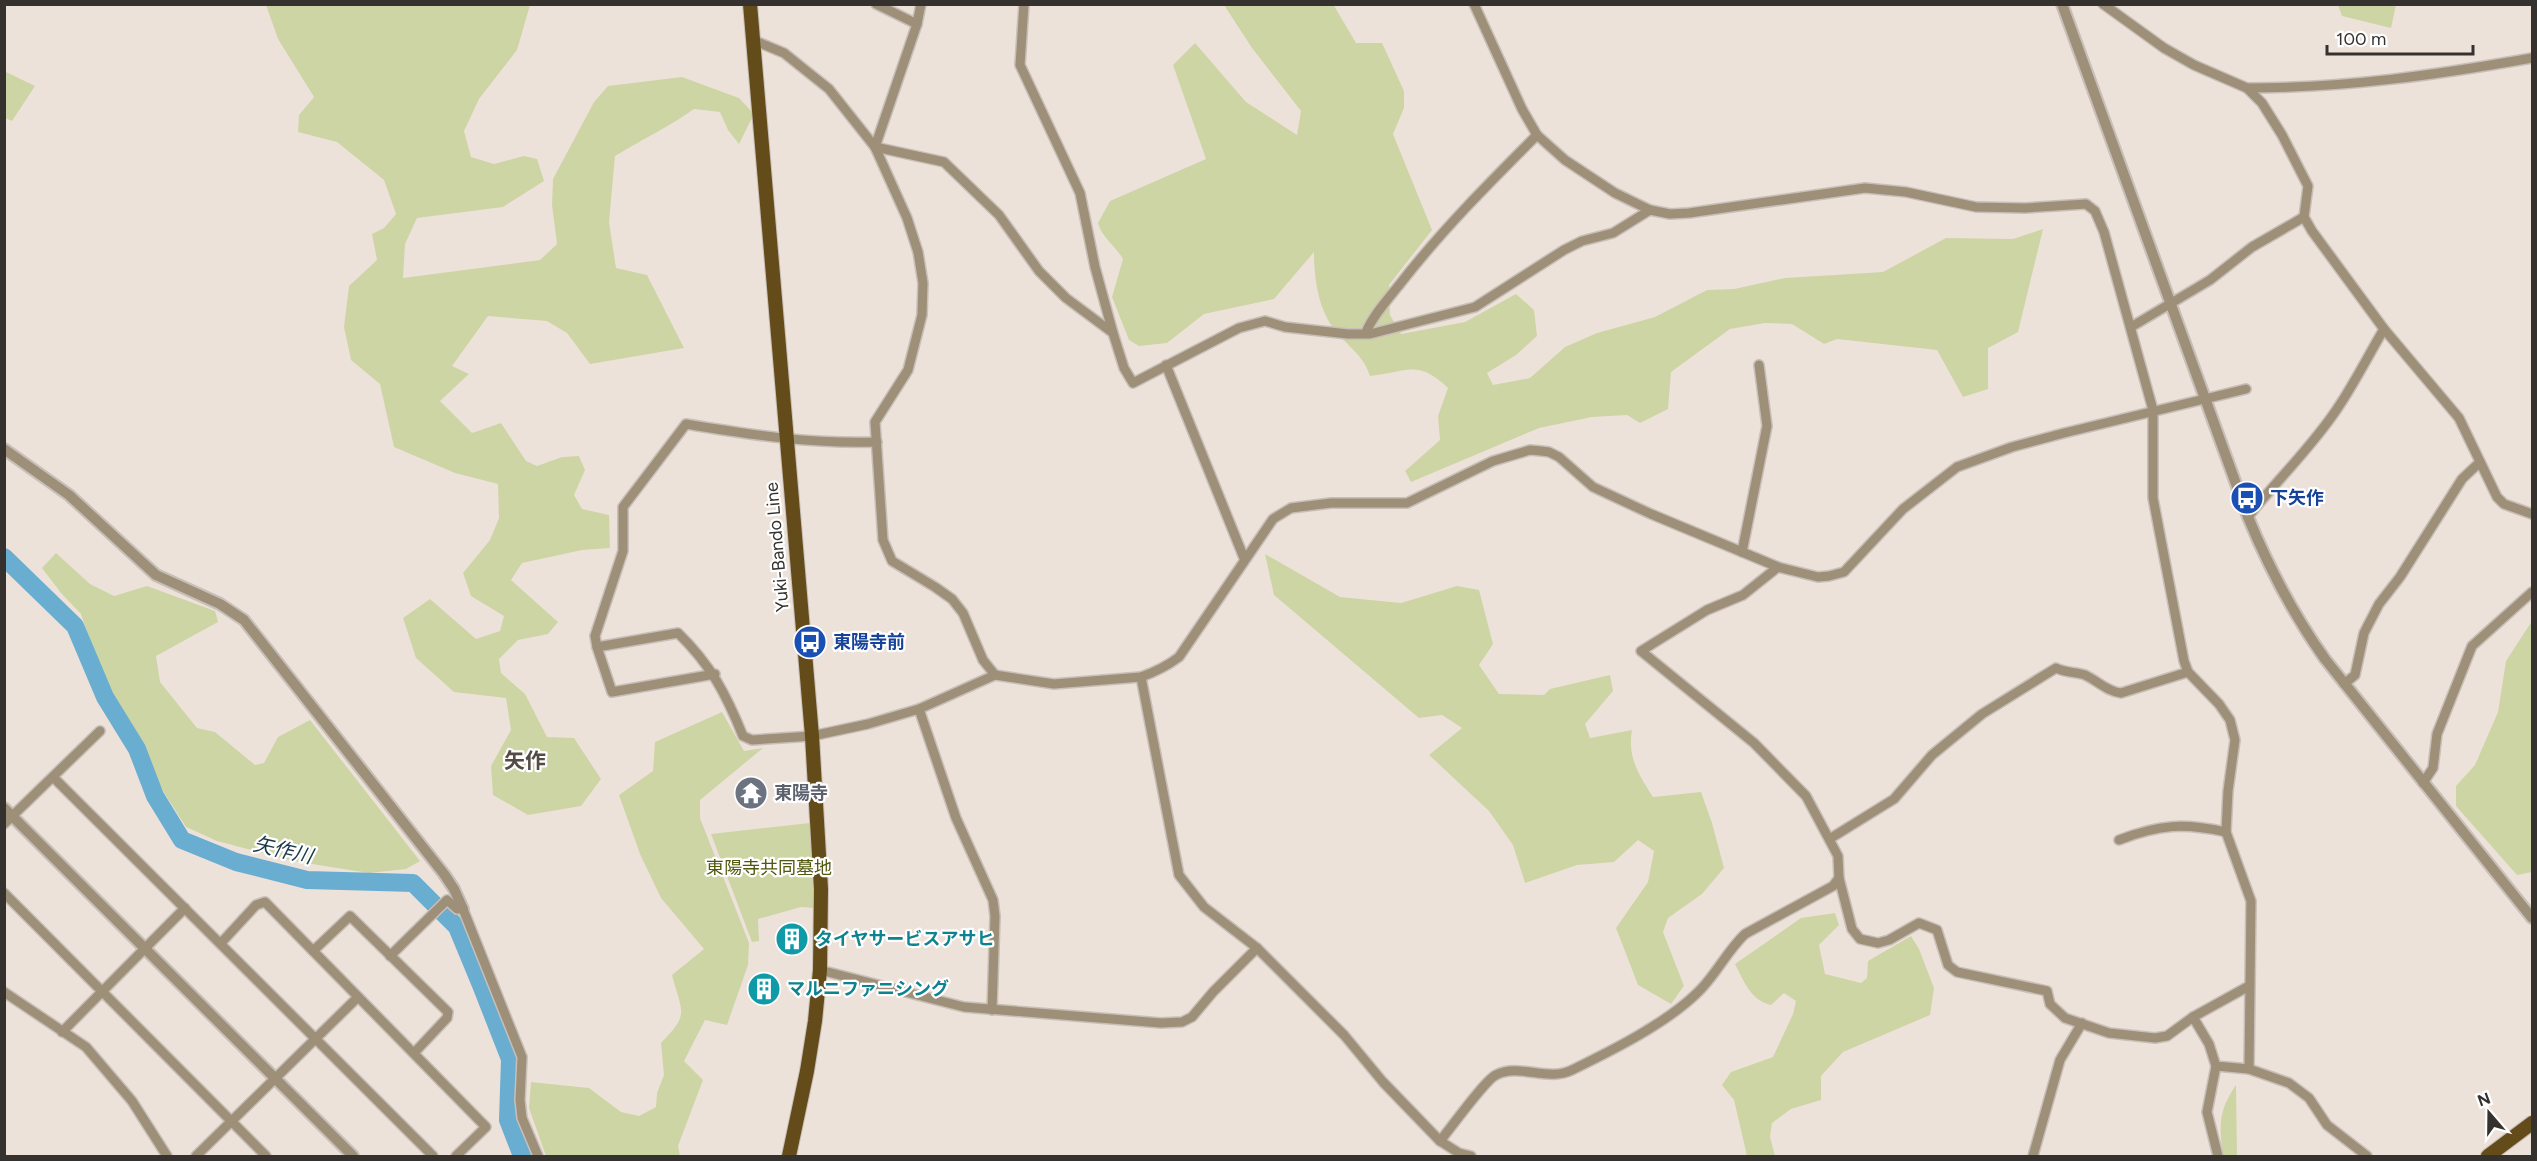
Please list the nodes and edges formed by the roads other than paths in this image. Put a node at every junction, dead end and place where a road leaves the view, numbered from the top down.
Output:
1 (750, 4) edge
2 (876, 4) edge
3 (921, 4) edge
4 (1024, 4) edge
5 (1474, 4) edge
6 (2062, 4) edge
7 (2103, 4) edge
8 (917, 24) junction
9 (753, 40) junction
10 (2532, 58) edge
11 (2247, 88) junction
12 (1537, 135) junction
13 (875, 147) junction
14 (1650, 210) junction
15 (2304, 217) junction
16 (2171, 303) junction
17 (2131, 327) junction
18 (2384, 329) junction
19 (1366, 332) junction
20 (1113, 333) junction
21 (1166, 365) junction
22 (1760, 365) dead end
23 (2247, 389) dead end
24 (2205, 398) junction
25 (2153, 410) junction
26 (786, 440) junction
27 (877, 442) junction
28 (5, 449) edge
29 (2480, 462) junction
30 (2532, 514) edge
31 (2248, 517) junction
32 (1742, 552) junction
33 (1244, 558) junction
34 (1778, 567) junction
35 (2532, 592) edge
36 (597, 647) junction
37 (2188, 672) junction
38 (715, 674) junction
39 (995, 675) junction
40 (1141, 677) junction
41 (2344, 684) junction
42 (919, 709) junction
43 (99, 730) dead end
44 (812, 736) junction
45 (53, 777) junction
46 (2423, 783) junction
47 (4, 808) edge
48 (9, 820) edge
49 (2226, 832) junction
50 (1831, 838) junction
51 (2119, 840) dead end
52 (1839, 878) junction
53 (4, 893) edge
54 (185, 908) junction
55 (463, 909) junction
56 (2532, 918) edge
57 (221, 943) junction
58 (1257, 948) junction
59 (144, 949) junction
60 (313, 951) junction
61 (390, 956) junction
62 (820, 970) junction
63 (2249, 986) junction
64 (4, 992) edge
65 (101, 992) junction
66 (358, 997) junction
67 (992, 1010) junction
68 (2193, 1017) junction
69 (2082, 1023) junction
70 (62, 1032) junction
71 (316, 1038) junction
72 (414, 1053) junction
73 (2216, 1066) junction
74 (2249, 1069) junction
75 (275, 1079) junction
76 (231, 1123) junction
77 (2532, 1123) edge
78 (1440, 1141) junction
79 (167, 1156) edge
80 (196, 1156) edge
81 (266, 1156) edge
82 (353, 1156) edge
83 (433, 1156) edge
84 (456, 1156) edge
85 (538, 1156) edge
86 (789, 1156) edge
87 (1471, 1156) edge
88 (2033, 1156) edge
89 (2218, 1156) edge
90 (2367, 1156) edge
91 (2488, 1156) edge

1 - 9 main road, Yuki-Bando Line
2 - 8 street
3 - 8 street
4 - 20 street
5 - 12 street
6 - 16 street
7 - 11 street
8 - 13 street
9 - 13 street
9 - 26 main road, Yuki-Bando Line
10 - 11 street
11 - 15 street
12 - 14 street
12 - 19 street
13 - 20 street
13 - 27 street
14 - 17 street
14 - 19 street
15 - 16 street
15 - 18 street
16 - 17 street
16 - 24 street
17 - 25 street
18 - 29 street
18 - 31 street
19 - 21 street
20 - 21 street
21 - 33 street
22 - 32 street
23 - 24 street
24 - 25 street
24 - 31 street
25 - 34 street
25 - 37 street
26 - 27 street
26 - 36 street
26 - 44 main road, Yuki-Bando Line
27 - 39 street
28 - 55 street
29 - 30 street
29 - 41 street
31 - 41 street
32 - 33 street
32 - 34 street
33 - 40 street
34 - 50 street
35 - 46 street
36 - 38 street
36 - 38 street
37 - 49 street
37 - 50 street
38 - 44 street
39 - 40 street
39 - 42 street
40 - 58 street
41 - 46 street
42 - 44 street
42 - 67 street
43 - 45 street
44 - 62 main road, Yuki-Bando Line
45 - 48 street
45 - 54 street
46 - 56 street
47 - 48 street
48 - 59 street
49 - 51 street
49 - 63 street
50 - 52 street
52 - 69 street
52 - 78 street
53 - 65 street
54 - 57 street
54 - 59 street
55 - 61 street
55 - 85 street
57 - 60 street
57 - 71 street
58 - 67 street
58 - 78 street
59 - 65 street
59 - 75 street
60 - 61 street
60 - 66 street
61 - 72 street
62 - 67 street
62 - 86 main road, Yuki-Bando Line
63 - 68 street
63 - 74 street
64 - 70 street
65 - 70 street
65 - 76 street
66 - 71 street
66 - 72 street
68 - 69 street
68 - 73 street
69 - 88 street
70 - 79 street
71 - 75 street
71 - 83 street
72 - 84 street
73 - 74 street
73 - 89 street
74 - 90 street
75 - 76 street
75 - 82 street
76 - 80 street
76 - 81 street
77 - 91 main road
78 - 87 street

